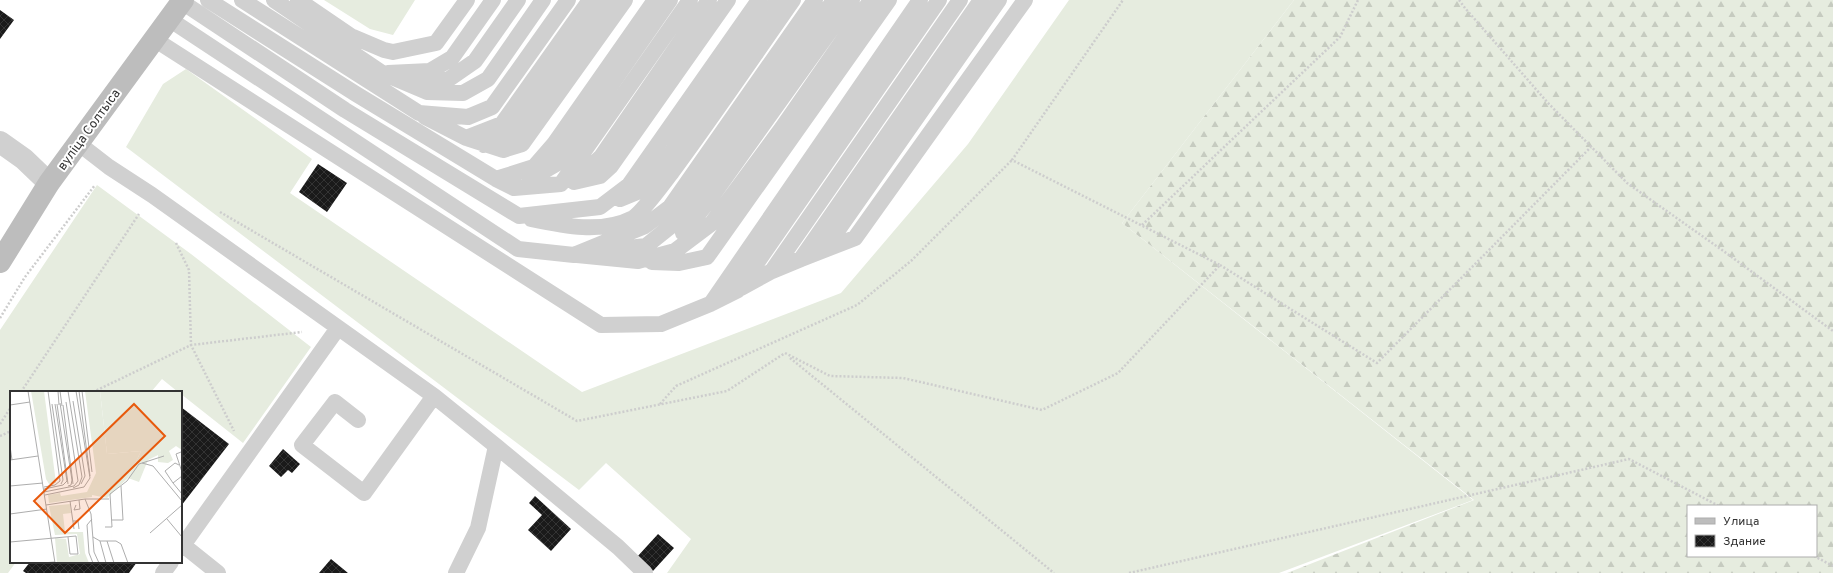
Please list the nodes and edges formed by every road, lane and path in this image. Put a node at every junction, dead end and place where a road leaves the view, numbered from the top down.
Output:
1 (208, 0) edge
2 (242, 0) edge
3 (274, 0) edge
4 (298, 0) edge
5 (467, 0) edge
6 (493, 0) edge
7 (518, 0) edge
8 (543, 0) edge
9 (568, 0) edge
10 (590, 0) edge
11 (607, 0) edge
12 (625, 0) edge
13 (655, 0) edge
14 (670, 0) edge
15 (690, 0) edge
16 (709, 0) edge
17 (728, 0) edge
18 (759, 0) edge
19 (777, 0) edge
20 (793, 0) edge
21 (815, 0) edge
22 (834, 0) edge
23 (852, 0) edge
24 (871, 0) edge
25 (889, 0) edge
26 (920, 0) edge
27 (940, 0) edge
28 (960, 0) edge
29 (981, 0) edge
30 (999, 0) edge
31 (1025, 0) edge
32 (1358, 0) edge
33 (1460, 0) edge
34 (182, 1) edge
35 (169, 19) junction
36 (154, 39) junction
37 (382, 73) junction
38 (414, 86) junction
39 (419, 114) junction
40 (466, 138) junction
41 (0, 142) edge
42 (78, 144) junction
43 (484, 145) junction
44 (1591, 147) junction
45 (1012, 160) dead end
46 (109, 167) junction
47 (496, 179) junction
48 (49, 183) junction
49 (567, 183) junction
50 (514, 188) junction
51 (152, 195) junction
52 (600, 206) junction
53 (519, 216) junction
54 (1142, 225) dead end
55 (176, 242) dead end
56 (646, 246) junction
57 (824, 250) junction
58 (574, 255) junction
59 (800, 259) junction
60 (638, 261) junction
61 (0, 262) edge
62 (1220, 264) dead end
63 (772, 271) junction
64 (738, 290) junction
65 (710, 304) junction
66 (0, 318) edge
67 (338, 328) junction
68 (1833, 331) edge
69 (191, 345) junction
70 (785, 354) dead end
71 (22, 391) edge
72 (94, 391) edge
73 (434, 396) junction
74 (660, 404) dead end
75 (10, 409) edge
76 (358, 420) dead end
77 (0, 424) edge
78 (10, 431) edge
79 (0, 436) edge
80 (496, 446) junction
81 (246, 455) junction
82 (1716, 505) edge
83 (182, 546) edge
84 (1816, 557) edge
85 (170, 563) edge
86 (1833, 566) edge
87 (163, 573) edge
88 (218, 573) edge
89 (456, 573) edge
90 (645, 573) edge
91 (1054, 573) edge
92 (1129, 573) edge

1 - 47 lane
2 - 39 lane
3 - 37 lane
4 - 5 lane
6 - 37 lane
7 - 38 lane
8 - 38 lane
9 - 39 lane
10 - 40 lane
11 - 43 lane
12 - 43 lane
13 - 47 lane
14 - 50 lane
15 - 49 lane
16 - 49 lane
17 - 49 lane
18 - 52 lane
19 - 52 lane
20 - 53 lane
21 - 58 lane
22 - 56 lane
23 - 56 lane
24 - 60 lane
25 - 60 lane
26 - 65 lane
27 - 64 lane
28 - 63 lane
29 - 59 lane
30 - 57 lane
31 - 57 lane
32 - 54 path
33 - 44 path
34 - 35 main road, вуліца Солтыса
34 - 53 lane
35 - 36 main road, вуліца Солтыса
35 - 58 lane
36 - 42 main road, вуліца Солтыса
36 - 65 lane
37 - 38 lane
39 - 40 lane
40 - 43 lane
41 - 48 street
42 - 46 lane
42 - 48 main road, вуліца Солтыса
44 - 62 path
44 - 68 path
45 - 74 path
46 - 51 lane
46 - 66 path
47 - 50 lane
48 - 61 main road, вуліца Солтыса
49 - 50 lane
51 - 67 lane
51 - 71 path
52 - 53 lane
55 - 69 path
56 - 58 lane
57 - 59 lane
58 - 60 lane
59 - 63 lane
63 - 64 lane
64 - 65 lane
67 - 69 path
67 - 73 lane
67 - 81 lane
69 - 72 path
69 - 81 path
70 - 91 path
73 - 76 lane
73 - 80 lane
75 - 77 path
78 - 79 path
80 - 89 lane
80 - 90 lane
81 - 83 lane
82 - 92 path
83 - 88 lane
84 - 86 path
85 - 87 lane

